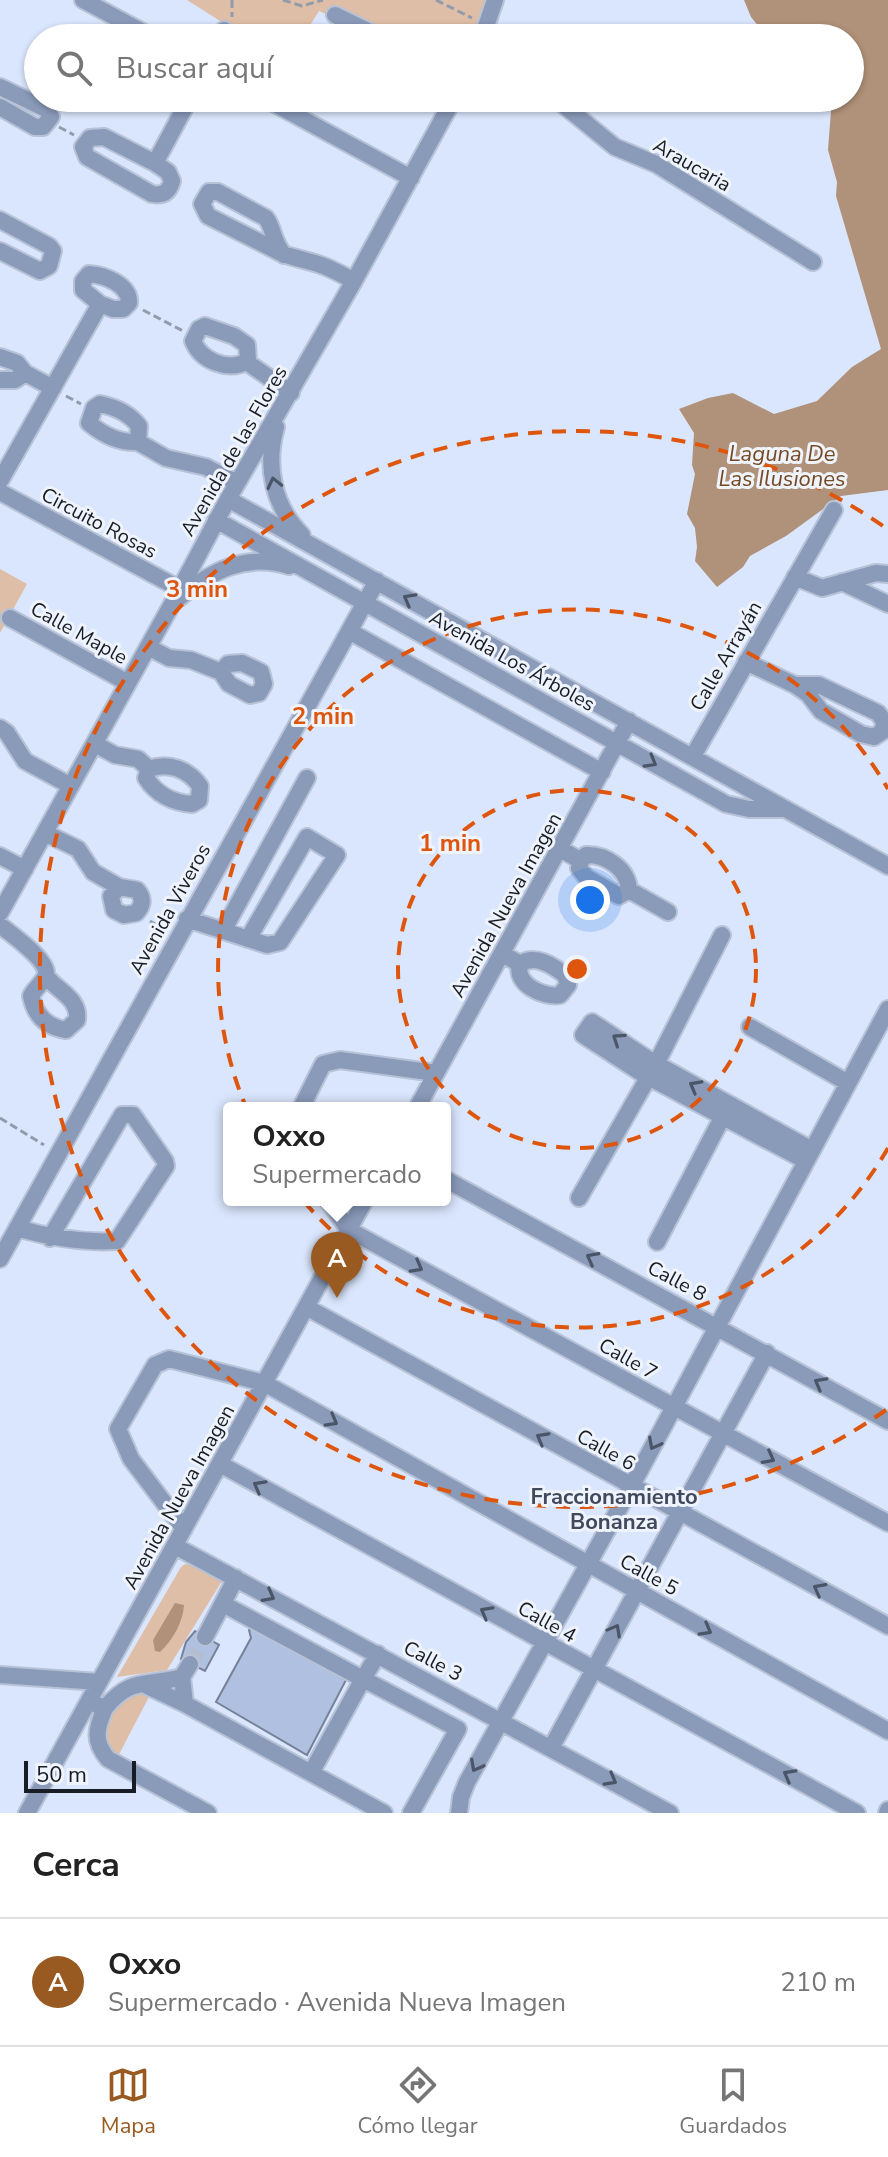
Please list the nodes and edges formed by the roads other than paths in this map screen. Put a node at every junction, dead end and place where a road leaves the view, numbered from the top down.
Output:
1 (83, 0) edge
2 (495, 0) edge
3 (335, 15) dead end
4 (128, 24) edge
5 (353, 24) edge
6 (486, 24) edge
7 (0, 87) edge
8 (24, 98) edge
9 (0, 107) edge
10 (48, 112) edge
11 (182, 112) edge
12 (290, 112) edge
13 (446, 112) edge
14 (572, 112) edge
15 (155, 163) junction
16 (411, 178) junction
17 (0, 220) edge
18 (0, 251) edge
19 (284, 255) junction
20 (813, 262) dead end
21 (354, 281) junction
22 (100, 304) junction
23 (0, 357) edge
24 (248, 361) junction
25 (25, 373) junction
26 (0, 380) edge
27 (53, 388) junction
28 (289, 396) junction
29 (138, 442) junction
30 (0, 481) edge
31 (237, 483) junction
32 (0, 492) edge
33 (228, 499) junction
34 (834, 510) dead end
35 (216, 520) junction
36 (315, 547) junction
37 (888, 574) edge
38 (795, 577) junction
39 (327, 581) junction
40 (377, 581) junction
41 (842, 582) junction
42 (176, 597) junction
43 (365, 603) junction
44 (888, 604) edge
45 (10, 618) dead end
46 (445, 618) junction
47 (349, 631) junction
48 (433, 640) junction
49 (148, 647) junction
50 (746, 662) junction
51 (221, 672) dead end
52 (128, 683) junction
53 (795, 685) junction
54 (629, 721) junction
55 (0, 728) edge
56 (884, 736) edge
57 (618, 743) junction
58 (95, 744) junction
59 (693, 756) junction
60 (149, 769) dead end
61 (602, 772) junction
62 (307, 778) dead end
63 (71, 786) junction
64 (795, 813) junction
65 (45, 833) junction
66 (559, 848) junction
67 (0, 856) edge
68 (581, 861) junction
69 (888, 866) edge
70 (25, 869) junction
71 (629, 890) junction
72 (668, 912) dead end
73 (0, 913) edge
74 (136, 913) road end
75 (187, 919) junction
76 (0, 925) edge
77 (223, 931) junction
78 (722, 935) dead end
79 (248, 939) junction
80 (503, 954) junction
81 (520, 964) dead end
82 (46, 976) dead end
83 (888, 1009) edge
84 (750, 1027) dead end
85 (652, 1071) junction
86 (436, 1073) junction
87 (848, 1083) junction
88 (304, 1102) edge
89 (420, 1102) edge
90 (718, 1110) junction
91 (809, 1156) junction
92 (451, 1182) edge
93 (579, 1198) dead end
94 (332, 1206) edge
95 (362, 1206) edge
96 (17, 1228) junction
97 (349, 1230) junction
98 (50, 1238) junction
99 (657, 1242) dead end
100 (0, 1259) edge
101 (306, 1307) junction
102 (717, 1326) junction
103 (767, 1353) junction
104 (264, 1383) junction
105 (673, 1407) junction
106 (888, 1421) edge
107 (723, 1434) junction
108 (220, 1464) junction
109 (631, 1487) junction
110 (679, 1513) junction
111 (888, 1523) edge
112 (184, 1529) junction
113 (175, 1546) junction
114 (589, 1564) junction
115 (236, 1578) junction
116 (637, 1591) junction
117 (223, 1604) junction
118 (888, 1626) edge
119 (205, 1637) tunnel mouth
120 (543, 1643) junction
121 (378, 1654) junction
122 (593, 1670) junction
123 (0, 1675) edge
124 (363, 1679) junction
125 (99, 1682) junction
126 (142, 1684) junction
127 (88, 1701) junction
128 (185, 1704) junction
129 (105, 1708) junction
130 (500, 1720) junction
131 (888, 1731) edge
132 (551, 1748) junction
133 (311, 1773) junction
134 (27, 1813) edge
135 (208, 1813) edge
136 (384, 1813) edge
137 (411, 1813) edge
138 (459, 1813) edge
139 (670, 1813) edge
140 (857, 1813) edge

1 - 4 street
2 - 6 street
3 - 5 street
7 - 8 street
9 - 10 street
11 - 15 street
12 - 16 street
13 - 16 street, Avenida de las Flores
14 - 20 street, Araucaria
15 - 15 street
16 - 21 street, Avenida de las Flores
17 - 18 street
19 - 19 street
19 - 21 street
21 - 28 street, Avenida de las Flores
22 - 22 street
22 - 27 street
23 - 25 street
24 - 24 street
24 - 28 street
25 - 26 street
25 - 27 street
27 - 30 street
28 - 31 street, Avenida de las Flores
36 -> 28 street
29 - 29 street
29 - 31 street
31 - 33 street, Avenida de las Flores
32 - 42 street, Circuito Rosas
33 - 35 street, Avenida de las Flores
33 - 36 street, Avenida Los Árboles
34 - 38 street, Calle Arrayán
35 - 39 street, Avenida Los Árboles
35 - 42 street, Avenida de las Flores
36 - 40 street, Avenida Los Árboles
37 - 41 street
38 - 41 street
38 - 50 street, Calle Arrayán
39 - 42 street
39 - 43 street, Avenida Los Árboles
40 - 43 street, Avenida Viveros
46 -> 40 street, Avenida Los Árboles
41 - 44 street
42 - 49 street, Avenida de las Flores
43 - 47 street, Avenida Viveros
43 - 48 street, Avenida Los Árboles
45 - 52 street, Calle Maple
46 - 48 street
46 - 54 street, Avenida Los Árboles
47 - 61 street
47 - 75 street, Avenida Viveros
48 - 57 street, Avenida Los Árboles
49 - 51 street
49 - 52 street, Avenida de las Flores
50 - 53 street
50 - 59 street, Calle Arrayán
52 - 58 street, Avenida de las Flores
53 - 56 street
53 - 56 street
54 - 57 street, Avenida Nueva Imagen
54 - 59 street, Avenida Los Árboles
55 - 63 street
57 - 61 street, Avenida Nueva Imagen
57 -> 64 street, Avenida Los Árboles
58 - 60 street
58 - 63 street, Avenida de las Flores
59 - 64 street, Avenida Los Árboles
61 - 66 street, Avenida Nueva Imagen
62 - 77 street
63 - 65 street, Avenida de las Flores
64 - 69 street, Avenida Los Árboles
65 - 70 street, Avenida de las Flores
65 - 74 street
66 - 68 street
66 - 80 street, Avenida Nueva Imagen
67 - 70 street
68 - 71 street
68 - 71 street
70 - 73 street, Avenida de las Flores
71 - 72 street
75 - 77 street
75 - 96 street, Avenida Viveros
76 - 82 street
77 - 79 street
78 - 85 street
79 - 79 street
80 - 81 street
80 - 86 street, Avenida Nueva Imagen
83 - 87 street
84 - 87 street
85 - 90 street
85 - 93 street
86 - 88 street
86 - 89 street, Avenida Nueva Imagen
87 - 91 street
90 - 91 street
90 - 99 street
91 - 102 street
102 -> 92 street, Calle 8
94 - 97 street
95 - 97 street, Avenida Nueva Imagen
96 - 98 street
96 - 100 street, Avenida Viveros
97 - 101 street, Avenida Nueva Imagen
97 -> 105 street, Calle 7
98 - 98 street
101 - 104 street, Avenida Nueva Imagen
109 -> 101 street, Calle 6
102 - 103 street, Calle 8
102 - 105 street
106 -> 103 street, Calle 8
103 - 107 street
104 - 108 street, Avenida Nueva Imagen
104 - 112 street, Calle 5
104 -> 114 street, Calle 5
105 - 107 street, Calle 7
105 -> 109 street
107 - 110 street
107 -> 111 street, Calle 7
108 - 112 street, Avenida Nueva Imagen
120 -> 108 street, Calle 4
109 - 110 street, Calle 6
109 - 114 street
110 - 116 street
118 -> 110 street, Calle 6
112 - 113 street, Avenida Nueva Imagen
113 - 115 street, Calle 3
113 - 125 street, Avenida Nueva Imagen
114 - 116 street, Calle 5
114 - 120 street
115 - 117 street
115 -> 121 street, Calle 3
122 -> 116 street
116 -> 131 street, Calle 5
117 - 119 street
117 - 124 street
120 - 122 street, Calle 4
120 - 130 street
121 - 124 street
121 - 130 street, Calle 3
122 - 132 street
140 -> 122 street, Calle 4
123 - 125 street
124 - 133 street
124 - 137 street
125 - 127 street, Avenida Nueva Imagen
126 - 128 street
126 - 128 street
126 - 129 street
127 - 129 street
127 - 134 street, Avenida Nueva Imagen
128 - 133 street
129 - 135 street
130 - 132 street, Calle 3
130 -> 138 street
132 -> 139 street, Calle 3
133 - 136 street

